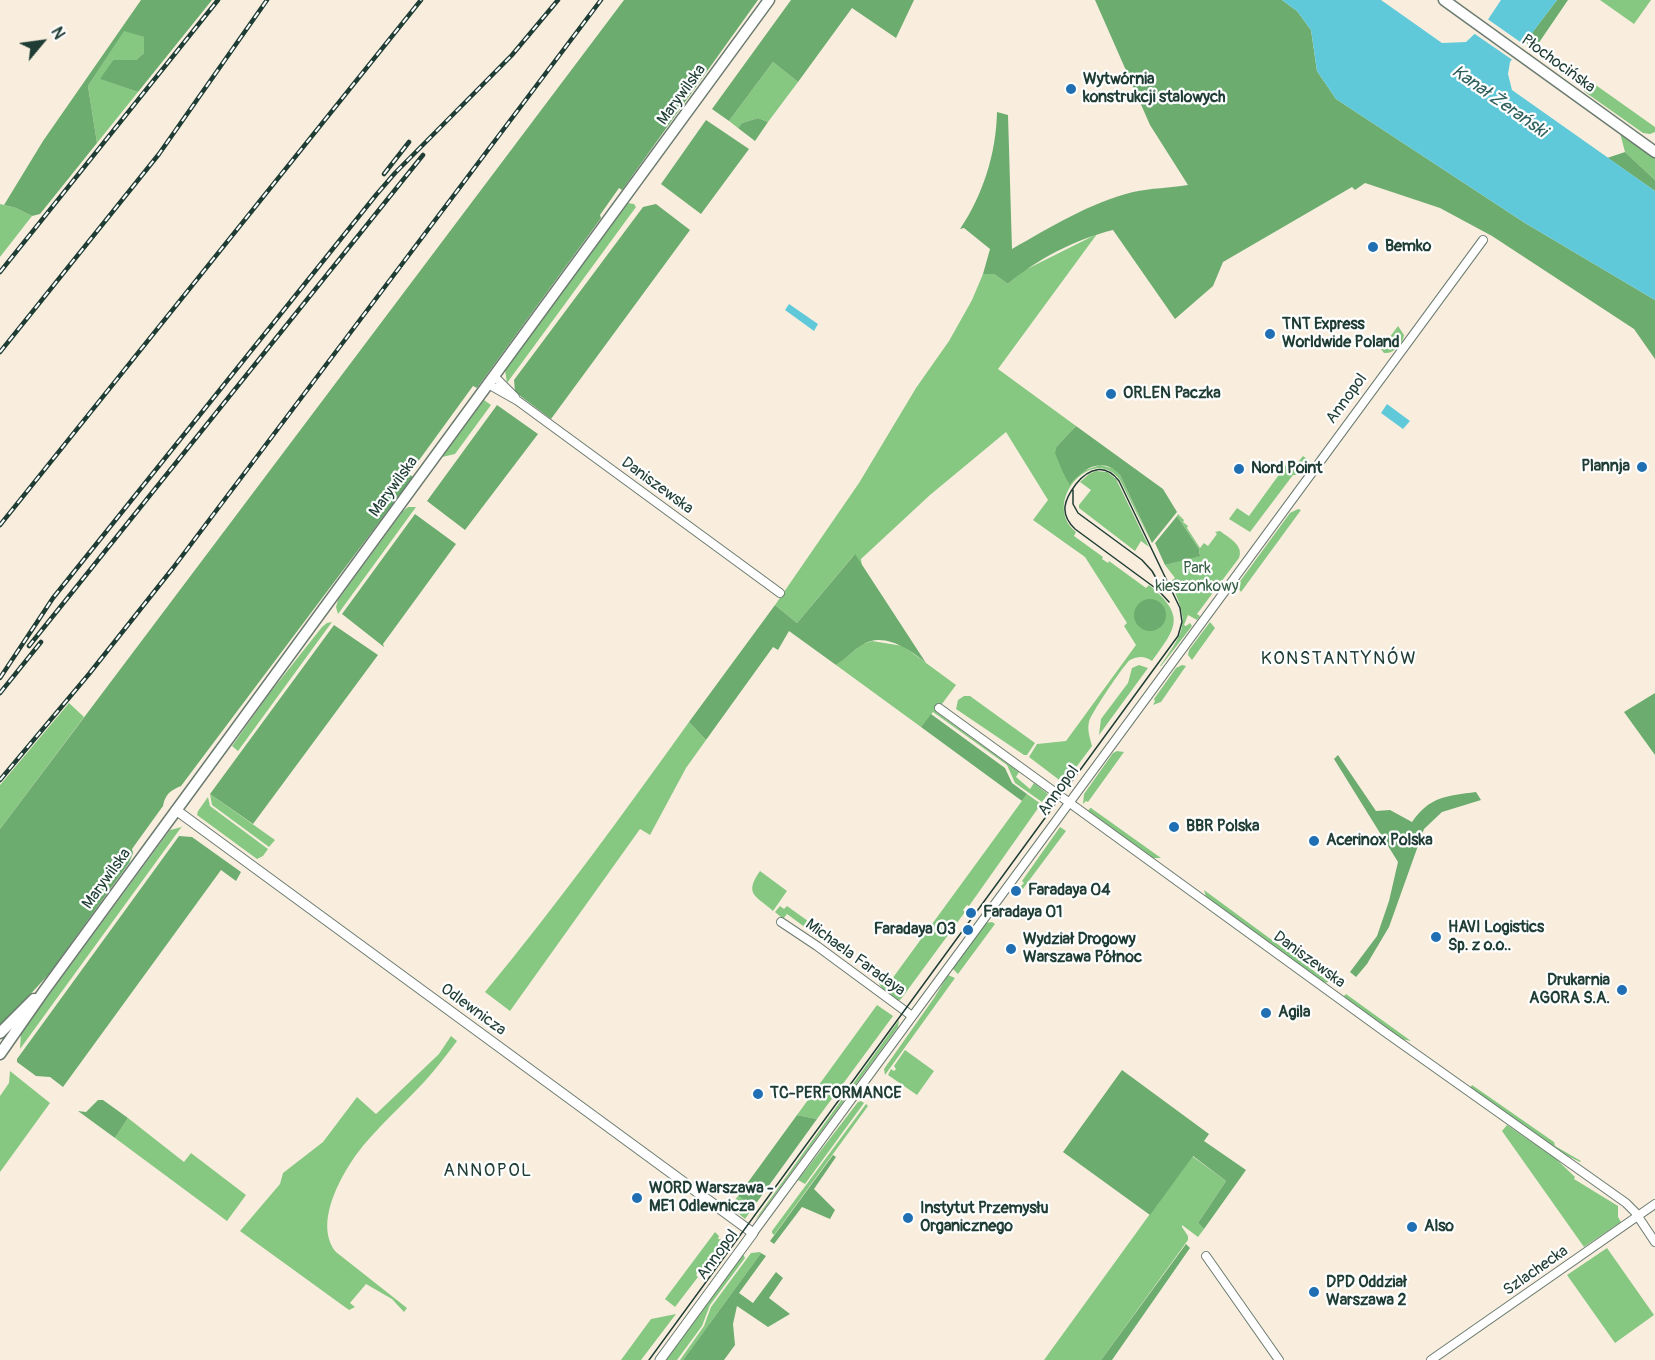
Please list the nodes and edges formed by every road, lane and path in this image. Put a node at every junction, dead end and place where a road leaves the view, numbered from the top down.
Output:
1 (769, 0) edge
2 (1444, 0) edge
3 (1655, 152) edge
4 (1483, 240) dead end
5 (491, 380) junction
6 (780, 593) dead end
7 (939, 708) dead end
8 (1070, 802) junction
9 (176, 810) junction
10 (781, 922) dead end
11 (44, 991) junction
12 (912, 1017) junction
13 (0, 1033) edge
14 (0, 1054) edge
15 (1655, 1204) edge
16 (1637, 1216) junction
17 (753, 1233) junction
18 (1655, 1242) edge
19 (1206, 1256) dead end
20 (660, 1360) edge
21 (1279, 1360) edge
22 (1431, 1360) edge

1 - 5 main road, Marywilska
2 - 3 main road, Płochocińska
4 - 8 street, Annopol
5 - 6 street, Daniszewska
5 - 9 main road, Marywilska
7 - 8 street, Daniszewska
8 - 12 street, Annopol
8 - 16 street, Daniszewska
9 - 11 main road, Marywilska
9 - 17 street, Odlewnicza
10 - 12 street, Michaela Faradaya
11 - 13 main road, Marywilska
11 - 14 main road, Marywilska
12 - 17 street, Annopol
15 - 16 street, Szlachecka
16 - 18 street, Daniszewska
16 - 22 street, Szlachecka
17 - 20 street, Annopol
19 - 21 street

